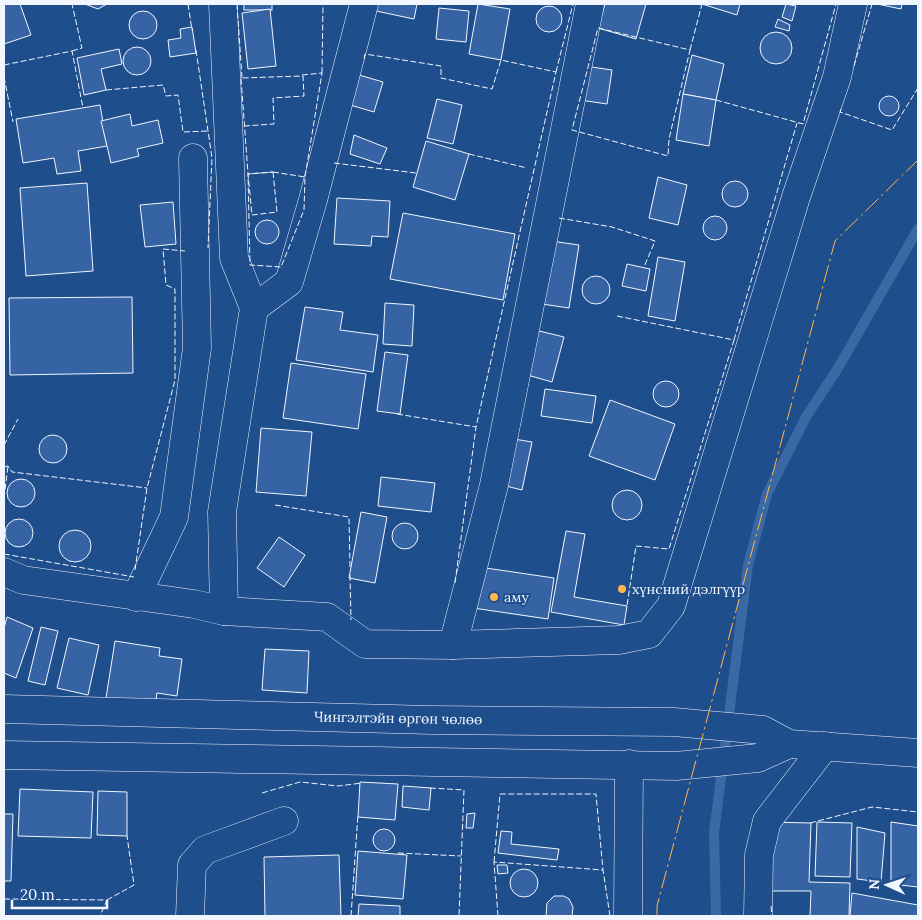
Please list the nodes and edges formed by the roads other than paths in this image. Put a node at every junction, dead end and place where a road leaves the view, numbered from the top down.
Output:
1 (223, 4) edge
2 (364, 4) edge
3 (590, 4) edge
4 (853, 4) edge
5 (193, 158) dead end
6 (254, 308) junction
7 (4, 572) edge
8 (136, 597) junction
9 (224, 611) junction
10 (453, 645) junction
11 (4, 709) edge
12 (789, 744) junction
13 (825, 746) junction
14 (918, 753) edge
15 (4, 755) edge
16 (629, 764) junction
17 (284, 821) dead end
18 (190, 916) edge
19 (628, 916) edge
20 (758, 916) edge

1 - 6 street
2 - 6 street
3 - 10 street
4 - 10 street
5 - 8 street
6 - 9 street
7 - 8 street
8 - 9 street
9 - 10 street
11 - 12 street, Чингэлтэйн өргөн чөлөө
12 - 13 street, Чингэлтэйн өргөн чөлөө
12 - 16 street, Чингэлтэйн өргөн чөлөө
13 - 14 street, Чингэлтэйн өргөн чөлөө
13 - 20 street
15 - 16 street, Чингэлтэйн өргөн чөлөө
16 - 19 street
17 - 18 street

